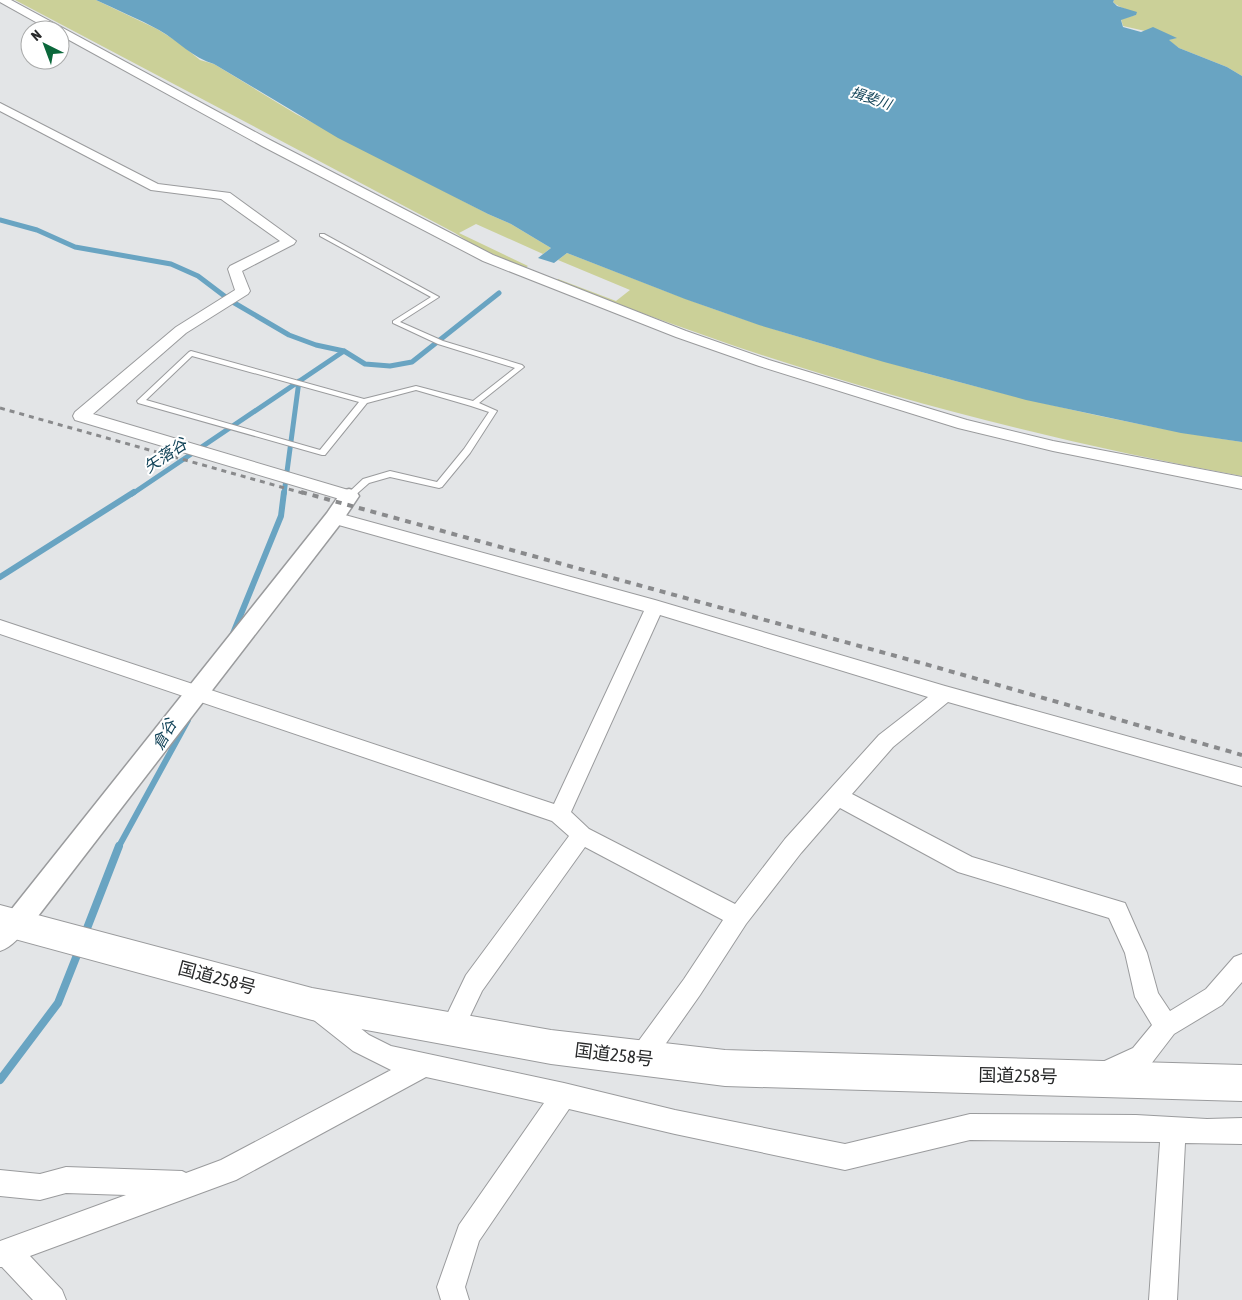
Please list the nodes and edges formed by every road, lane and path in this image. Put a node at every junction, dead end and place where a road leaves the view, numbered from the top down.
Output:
1 (3, 0) edge
2 (39, 20) edge
3 (70, 37) edge
4 (0, 106) edge
5 (322, 236) dead end
6 (423, 337) joint
7 (364, 400) junction
8 (474, 404) junction
9 (1242, 483) edge
10 (349, 496) junction
11 (334, 518) junction
12 (654, 607) junction
13 (0, 627) edge
14 (197, 693) junction
15 (945, 694) junction
16 (1242, 777) edge
17 (838, 797) junction
18 (559, 815) junction
19 (582, 835) junction
20 (738, 917) junction
21 (5, 928) edge
22 (1242, 965) edge
23 (312, 1004) junction
24 (1166, 1026) junction
25 (452, 1029) junction
26 (641, 1058) junction
27 (424, 1065) junction
28 (1096, 1078) junction
29 (1242, 1083) edge
30 (564, 1095) junction
31 (1173, 1131) junction
32 (1242, 1131) edge
33 (0, 1183) edge
34 (191, 1184) junction
35 (4, 1253) edge
36 (52, 1300) edge
37 (455, 1300) edge
38 (1163, 1300) edge

1 - 2 street
3 - 9 street
4 - 10 street
5 - 6 lane
6 - 8 lane
7 - 7 lane
7 - 8 lane
8 - 10 lane
10 - 11 street
11 - 12 street
11 - 14 street
12 - 15 street
12 - 18 street
13 - 14 street
14 - 18 street
14 - 21 street
15 - 16 street
15 - 17 street
17 - 20 street
17 - 24 street
18 - 19 street
19 - 20 street
19 - 25 street
20 - 26 street
21 - 23 highway, 国道258号
22 - 24 street
23 - 25 highway, 国道258号
23 - 27 street
24 - 28 street
25 - 26 highway, 国道258号
26 - 28 highway, 国道258号
27 - 30 street
27 - 34 street
28 - 29 highway, 国道258号
30 - 31 street
30 - 37 street
31 - 32 street
31 - 38 street
33 - 34 street
34 - 35 street
35 - 36 street

